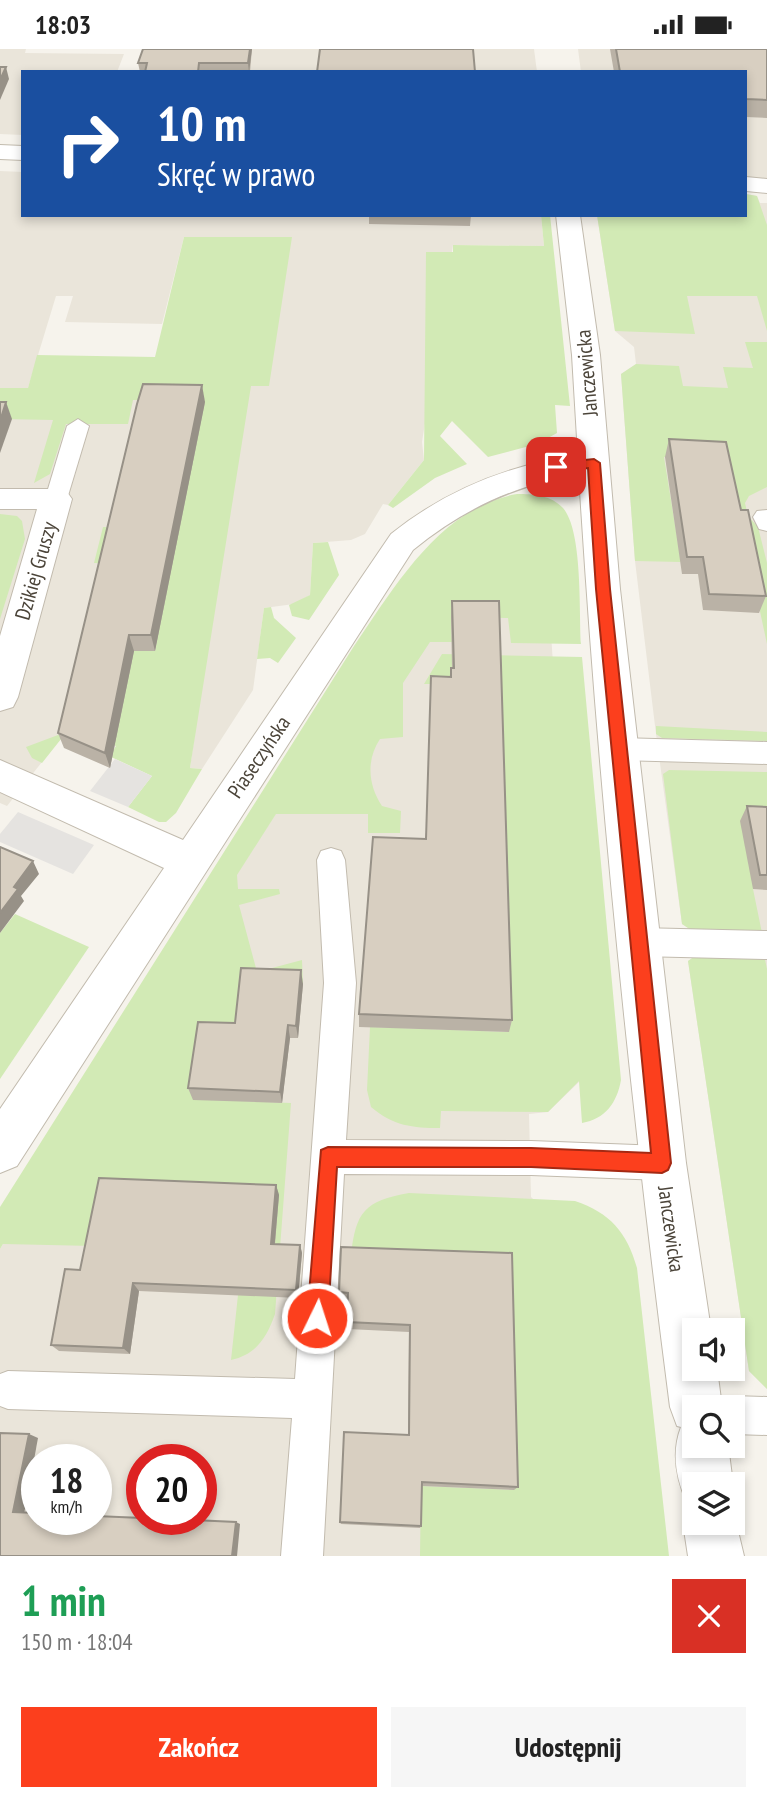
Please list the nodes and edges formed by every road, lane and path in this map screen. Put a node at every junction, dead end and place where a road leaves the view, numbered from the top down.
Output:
1 (0, 152) edge
2 (21, 153) edge
3 (747, 184) edge
4 (767, 186) edge
5 (568, 217) edge
6 (78, 426) dead end
7 (594, 463) junction
8 (0, 499) edge
9 (56, 499) junction
10 (0, 697) edge
11 (619, 749) junction
12 (767, 754) edge
13 (0, 775) edge
14 (331, 860) dead end
15 (190, 861) junction
16 (639, 942) junction
17 (767, 945) edge
18 (0, 1150) edge
19 (328, 1157) junction
20 (662, 1163) junction
21 (8, 1391) dead end
22 (694, 1395) edge
23 (312, 1399) junction
24 (745, 1415) edge
25 (767, 1416) edge
26 (713, 1535) edge
27 (302, 1556) edge
28 (716, 1556) edge

1 - 2 street
3 - 4 street
5 - 7 street, Janczewicka
6 - 9 lane
7 - 11 street, Janczewicka
7 - 15 street, Piaseczyńska
8 - 9 street, Dzikiej Gruszy
9 - 10 street, Dzikiej Gruszy
11 - 12 lane
11 - 16 street, Janczewicka
13 - 15 street
14 - 19 lane
15 - 18 street, Piaseczyńska
16 - 17 lane
16 - 20 street, Janczewicka
19 - 20 lane
19 - 23 lane
20 - 22 street, Janczewicka
21 - 23 lane
23 - 27 lane
24 - 25 lane
26 - 28 street

